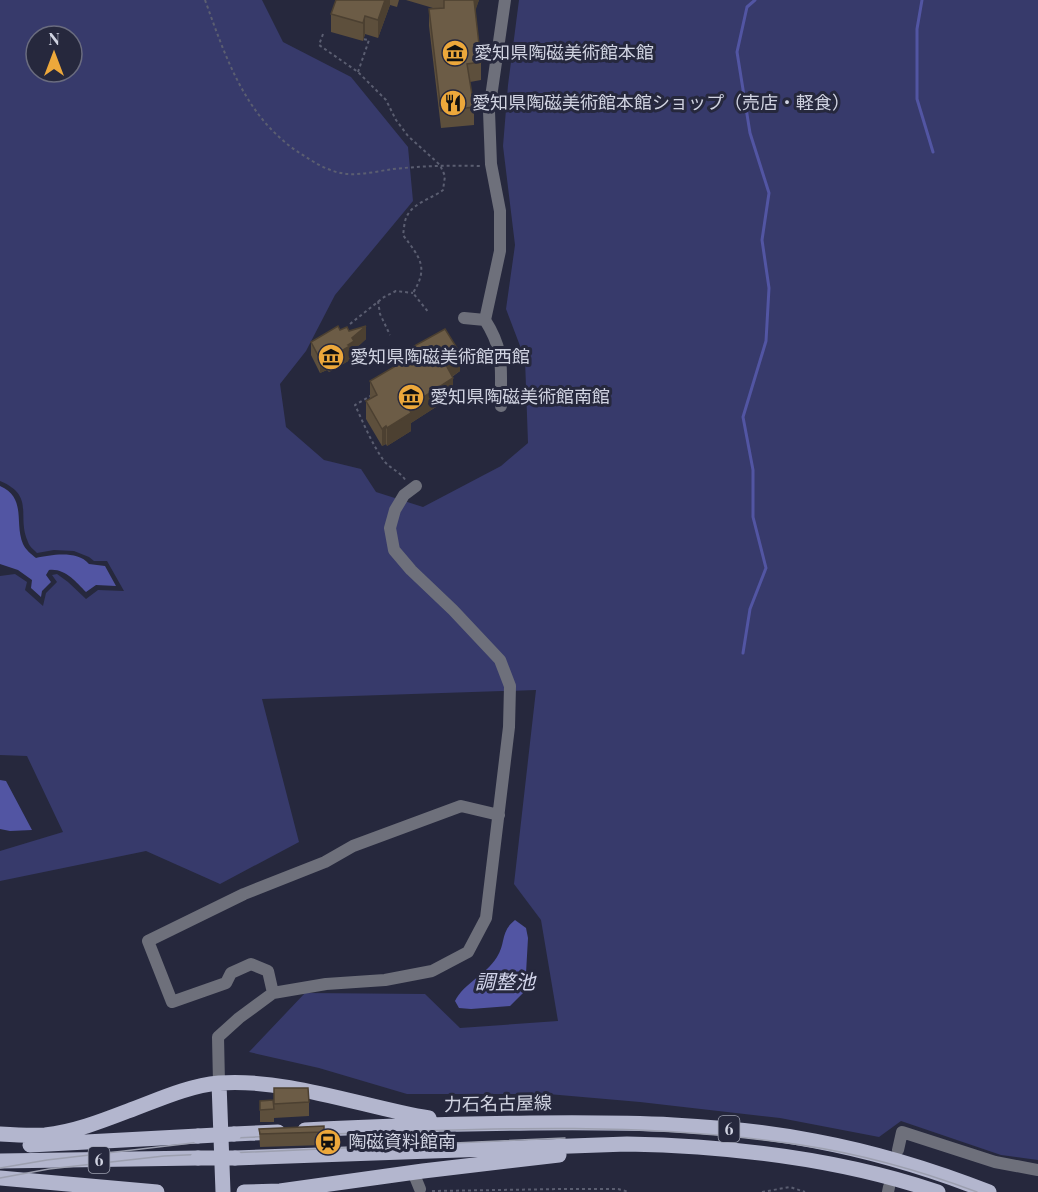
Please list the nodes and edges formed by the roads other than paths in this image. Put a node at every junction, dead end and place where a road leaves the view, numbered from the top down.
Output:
1 (505, 0) edge
2 (464, 318) dead end
3 (485, 320) junction
4 (501, 406) dead end
5 (412, 485) road end
6 (498, 815) junction
7 (273, 993) junction
8 (219, 1083) junction
9 (462, 1124) junction
10 (0, 1134) edge
11 (0, 1145) edge
12 (898, 1150) dead end
13 (766, 1152) junction
14 (0, 1161) edge
15 (1038, 1170) edge
16 (413, 1172) junction
17 (0, 1178) edge
18 (420, 1189) road end
19 (94, 1190) edge
20 (156, 1192) edge
21 (223, 1192) edge
22 (244, 1192) edge
23 (938, 1192) edge
24 (989, 1192) edge

1 - 3 street
2 - 3 street
3 - 4 street
5 - 6 street
6 - 7 street
6 - 7 street
7 - 8 street
8 - 9 main road, 6
8 - 10 main road, 6
8 - 21 main road
9 - 11 main road, 力石名古屋線 / 6, bridge
9 - 24 main road, 力石名古屋線 / 6
12 - 15 street
13 - 14 main road, 6, bridge
13 - 16 main road, 6
13 - 23 main road, 6
16 - 18 street
16 - 22 main road, 6
17 - 19 main road, 6
19 - 20 main road, 6

